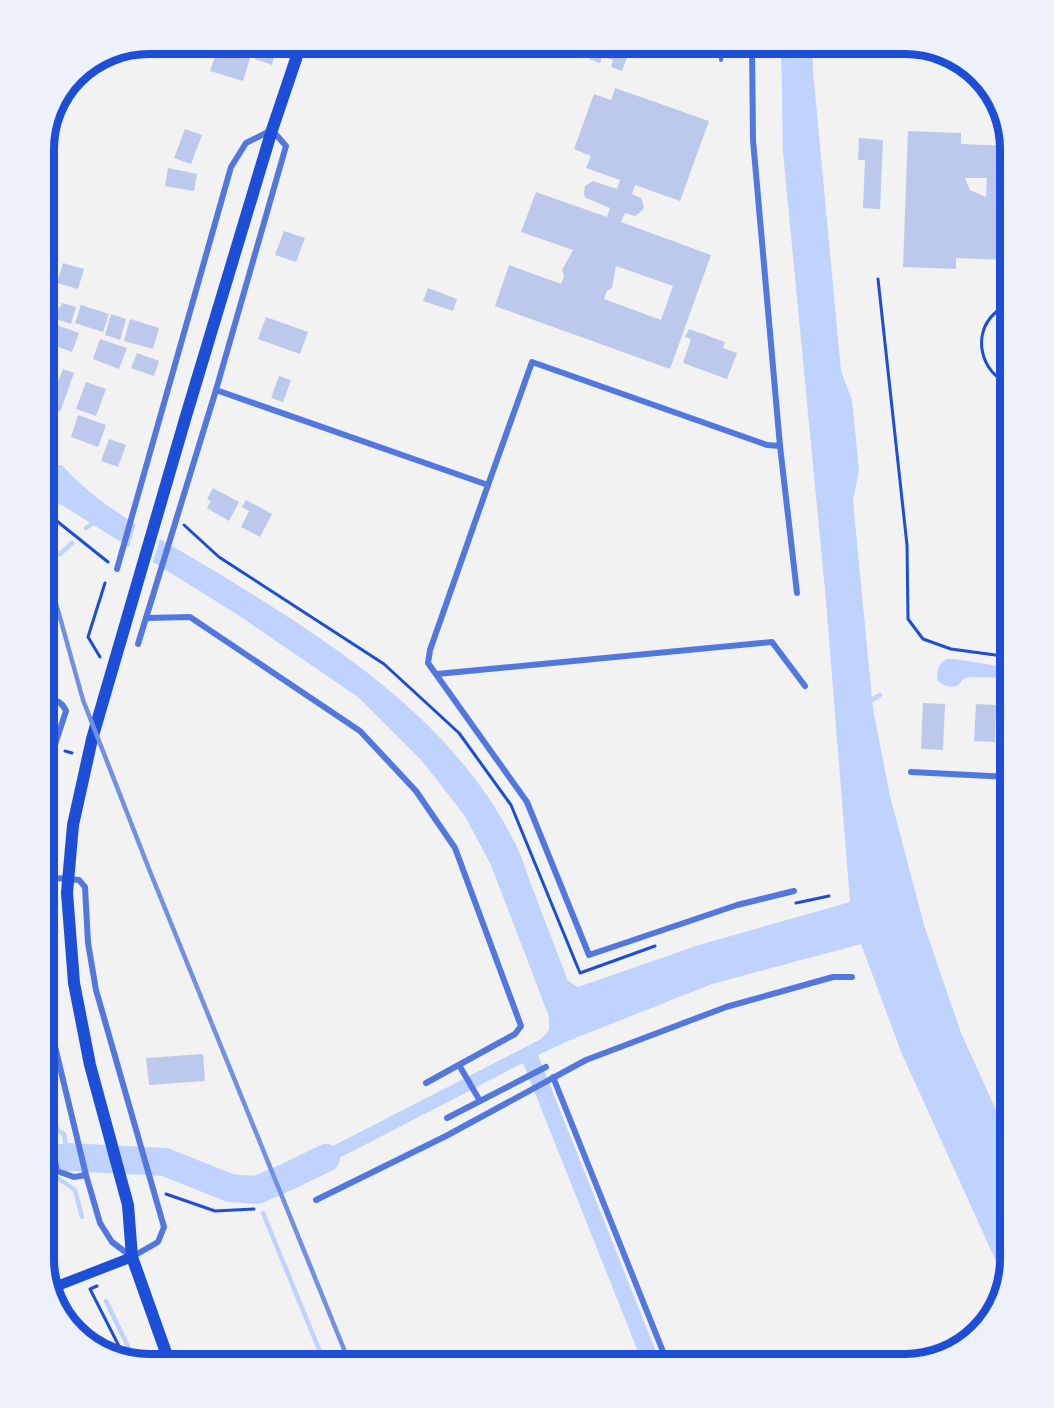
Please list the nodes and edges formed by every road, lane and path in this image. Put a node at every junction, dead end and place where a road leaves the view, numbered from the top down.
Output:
1 (298, 54) edge
2 (721, 54) edge
3 (752, 54) edge
4 (721, 60) dead end
5 (272, 130) junction
6 (878, 279) dead end
7 (1000, 308) edge
8 (1000, 380) edge
9 (216, 390) junction
10 (780, 446) junction
11 (488, 485) junction
12 (176, 518) junction
13 (54, 519) edge
14 (117, 569) joint
15 (105, 583) dead end
16 (797, 593) dead end
17 (146, 618) junction
18 (138, 644) dead end
19 (1000, 656) edge
20 (100, 657) dead end
21 (436, 674) junction
22 (805, 686) dead end
23 (54, 700) edge
24 (54, 748) edge
25 (911, 772) dead end
26 (1000, 776) edge
27 (54, 879) edge
28 (794, 891) dead end
29 (829, 896) dead end
30 (786, 905) dead end
31 (656, 945) dead end
32 (852, 977) dead end
33 (54, 1043) edge
34 (459, 1065) junction
35 (546, 1067) dead end
36 (553, 1077) junction
37 (426, 1083) dead end
38 (480, 1101) junction
39 (447, 1118) dead end
40 (54, 1162) edge
41 (86, 1174) junction
42 (154, 1194) junction
43 (316, 1200) dead end
44 (254, 1209) dead end
45 (132, 1257) junction
46 (58, 1286) edge
47 (98, 1286) dead end
48 (121, 1350) edge
49 (166, 1354) edge
50 (664, 1354) edge

1 - 5 highway
2 - 4 lane
3 - 10 street
5 - 9 street
5 - 14 street
5 - 45 highway
6 - 19 path
7 - 8 path
9 - 11 street
9 - 12 street
10 - 11 street
10 - 16 street
11 - 21 street
12 - 17 street
12 - 31 path
13 - 14 path
15 - 20 path
17 - 18 street
17 - 34 street
21 - 22 street
21 - 28 street
23 - 24 street
25 - 26 street
27 - 42 street
29 - 30 path
32 - 36 street
33 - 41 street
34 - 37 street
34 - 38 street
35 - 38 street
36 - 43 street
36 - 50 street
38 - 39 street
40 - 41 street
41 - 45 street
42 - 44 path
42 - 45 street
45 - 46 main road
45 - 49 highway
47 - 48 path

